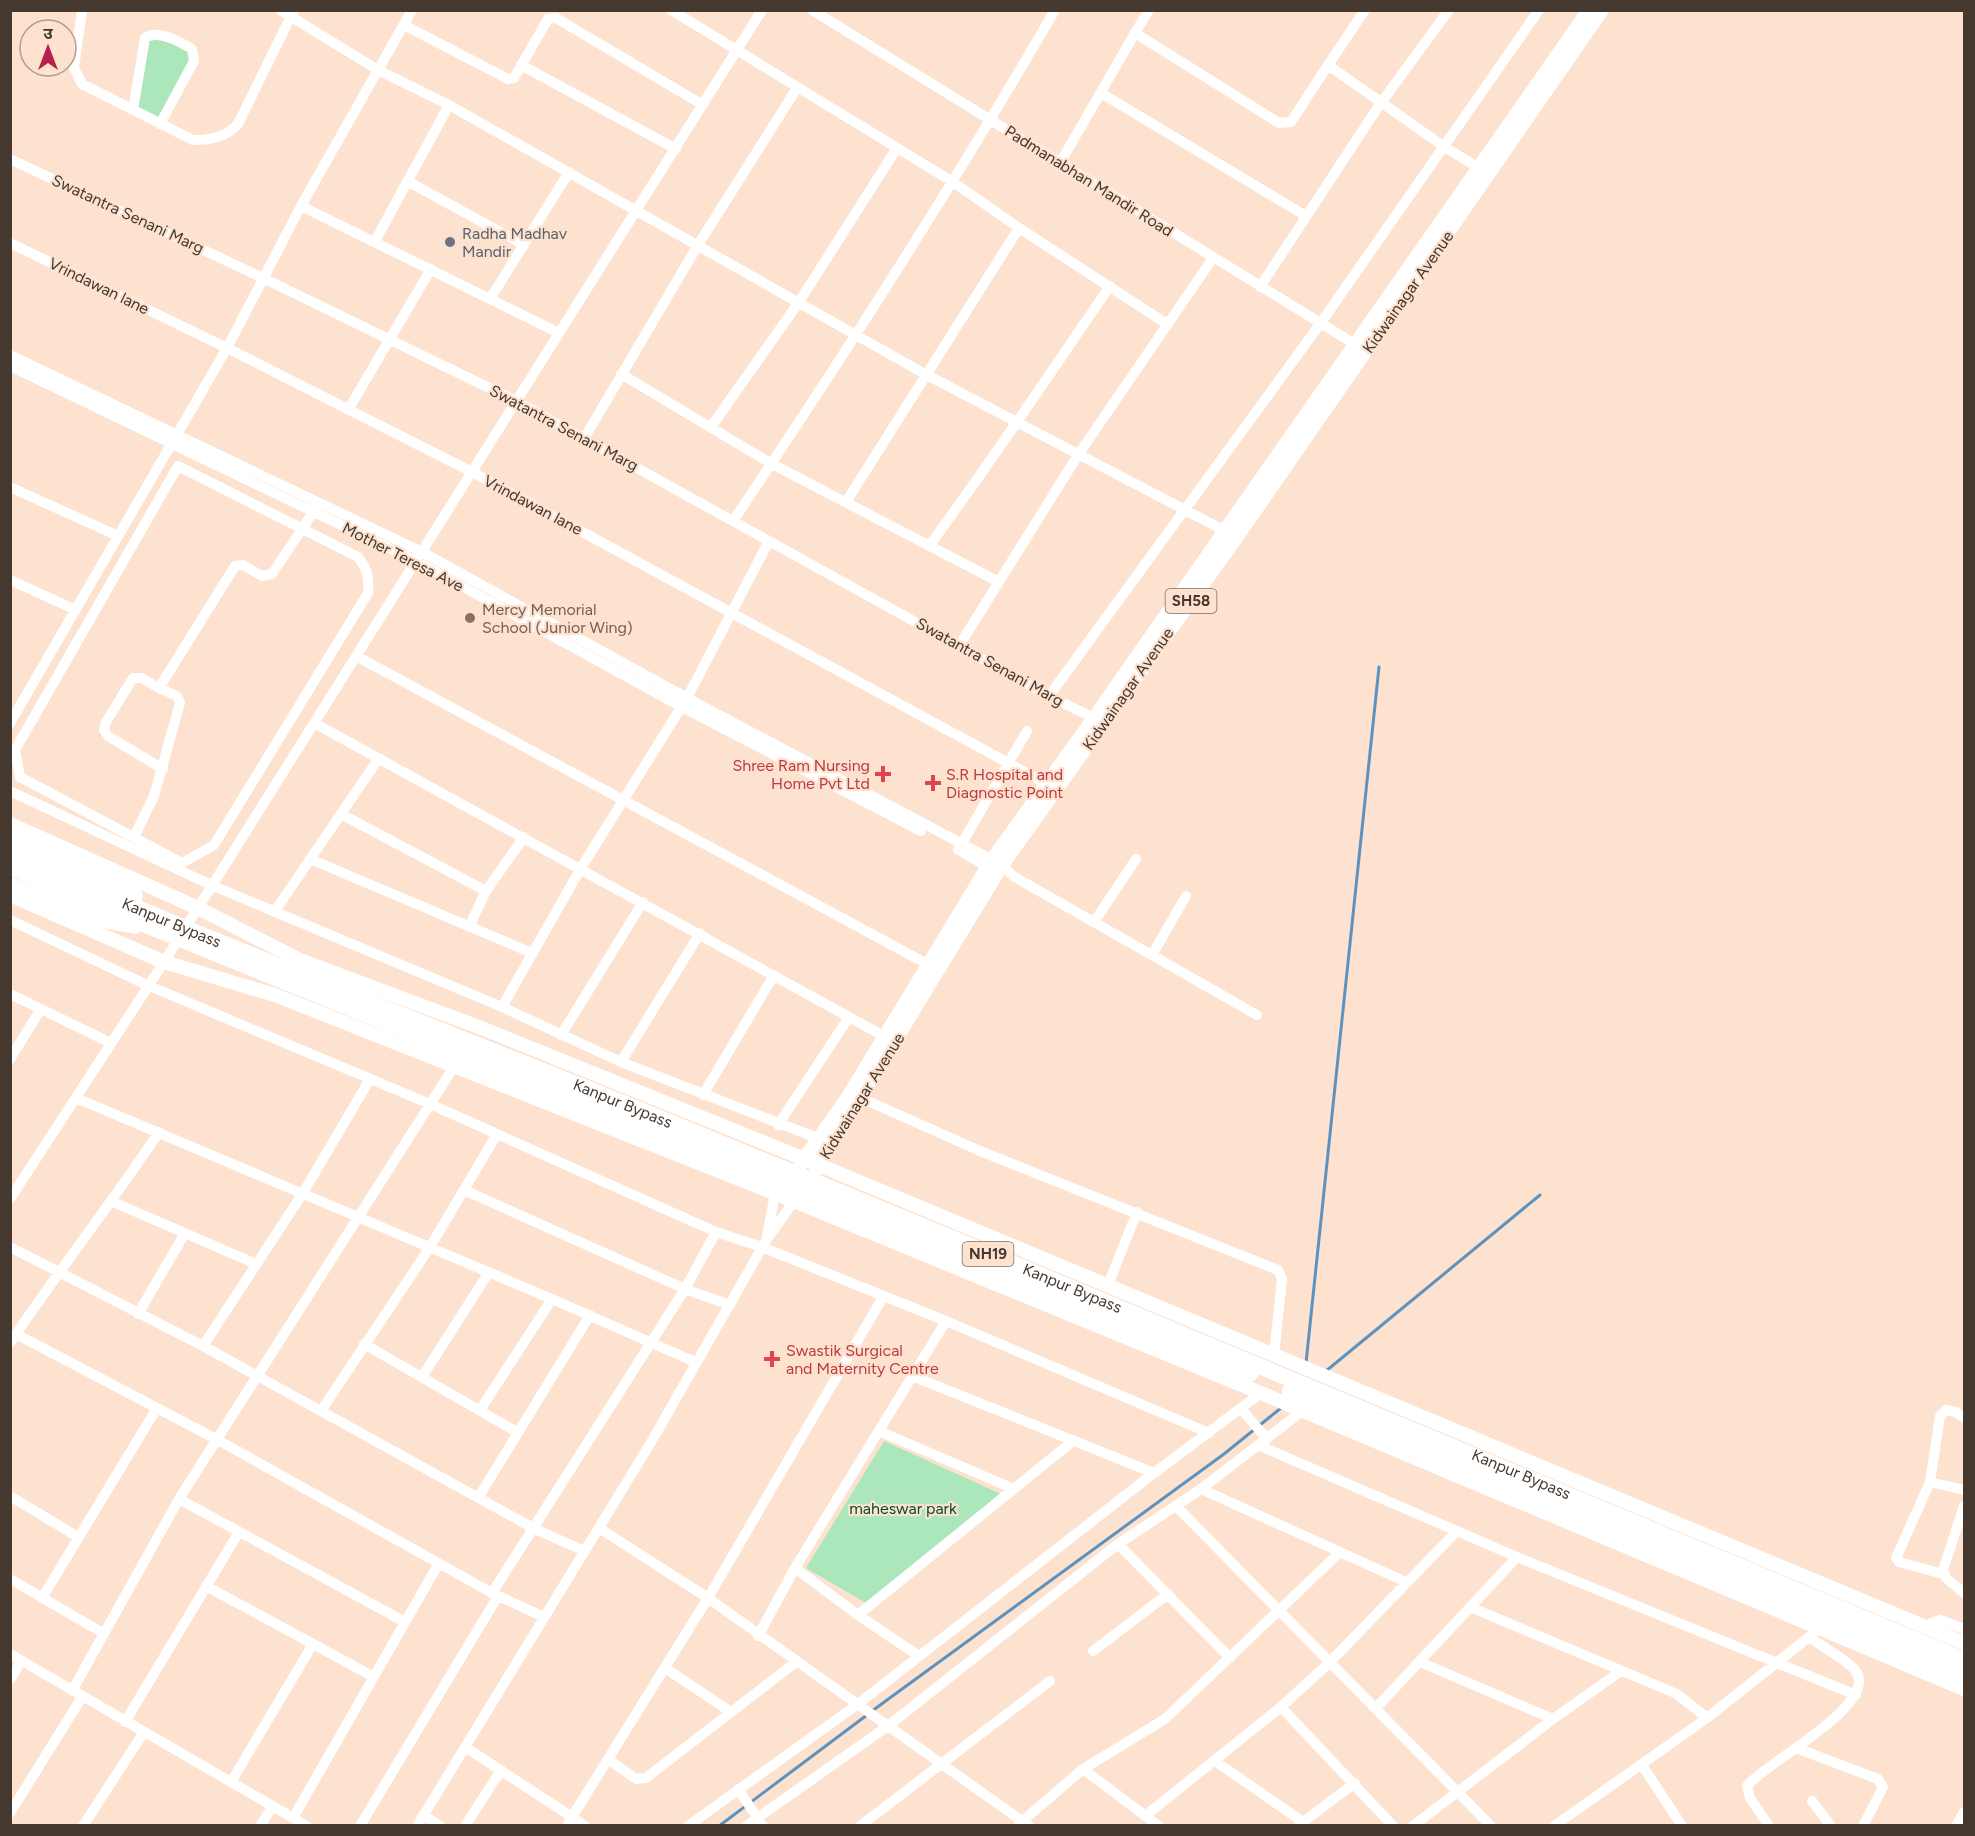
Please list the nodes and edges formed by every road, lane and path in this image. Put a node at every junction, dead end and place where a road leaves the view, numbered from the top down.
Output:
1 (82, 10) edge
2 (280, 10) edge
3 (412, 10) edge
4 (671, 10) edge
5 (762, 10) edge
6 (812, 10) edge
7 (1055, 10) edge
8 (1149, 10) edge
9 (1365, 10) edge
10 (1449, 10) edge
11 (1539, 10) edge
12 (1589, 10) edge
13 (1602, 10) edge
14 (292, 13) edge
15 (404, 25) junction
16 (1135, 33) junction
17 (736, 51) junction
18 (521, 65) junction
19 (1328, 65) junction
20 (378, 70) junction
21 (797, 88) junction
22 (1101, 93) junction
23 (1381, 103) junction
24 (448, 105) junction
25 (702, 105) junction
26 (133, 110) junction
27 (991, 121) junction
28 (160, 123) junction
29 (1443, 146) junction
30 (897, 148) junction
31 (676, 149) junction
32 (10, 159) edge
33 (1060, 164) junction
34 (1484, 171) junction
35 (569, 172) junction
36 (407, 181) junction
37 (953, 182) junction
38 (301, 206) junction
39 (637, 210) junction
40 (1306, 216) junction
41 (1019, 228) junction
42 (375, 241) junction
43 (10, 243) edge
44 (524, 245) junction
45 (698, 245) junction
46 (1213, 258) junction
47 (431, 270) junction
48 (263, 278) junction
49 (1110, 286) junction
50 (1260, 287) junction
51 (490, 299) junction
52 (798, 302) junction
53 (1167, 324) junction
54 (1320, 324) junction
55 (559, 333) junction
56 (858, 336) junction
57 (391, 341) junction
58 (1361, 347) junction
59 (227, 348) junction
60 (10, 355) edge
61 (10, 366) edge
62 (621, 374) junction
63 (925, 374) junction
64 (516, 401) junction
65 (348, 410) junction
66 (1017, 420) junction
67 (711, 427) junction
68 (585, 437) junction
69 (175, 439) junction
70 (1078, 455) junction
71 (772, 464) junction
72 (472, 472) junction
73 (10, 487) edge
74 (846, 502) junction
75 (316, 508) junction
76 (1186, 510) junction
77 (733, 521) junction
78 (303, 529) junction
79 (1230, 534) junction
80 (118, 536) junction
81 (769, 541) junction
82 (929, 546) junction
83 (419, 557) junction
84 (10, 580) edge
85 (999, 582) junction
86 (76, 610) junction
87 (733, 613) junction
88 (959, 646) junction
89 (356, 656) junction
90 (159, 688) junction
91 (1049, 696) junction
92 (684, 703) junction
93 (1099, 721) junction
94 (10, 723) edge
95 (314, 723) junction
96 (1027, 730) dead end
97 (379, 758) junction
98 (1006, 762) junction
99 (163, 769) junction
100 (1047, 784) junction
101 (10, 791) edge
102 (623, 801) junction
103 (341, 813) junction
104 (10, 824) edge
105 (134, 837) junction
106 (524, 837) junction
107 (10, 838) edge
108 (960, 847) junction
109 (10, 853) edge
110 (1136, 859) dead end
111 (310, 860) junction
112 (994, 866) junction
113 (10, 867) edge
114 (581, 868) junction
115 (10, 885) edge
116 (211, 885) junction
117 (486, 891) junction
118 (10, 896) edge
119 (1186, 896) dead end
120 (643, 902) junction
121 (198, 908) junction
122 (275, 911) junction
123 (10, 920) edge
124 (1094, 922) junction
125 (174, 924) junction
126 (469, 927) junction
127 (153, 928) junction
128 (700, 933) junction
129 (532, 953) junction
130 (1152, 955) junction
131 (164, 962) junction
132 (929, 965) junction
133 (774, 975) junction
134 (147, 985) junction
135 (10, 994) edge
136 (502, 1006) junction
137 (41, 1009) junction
138 (1257, 1015) dead end
139 (849, 1017) junction
140 (561, 1035) junction
141 (890, 1039) junction
142 (111, 1043) junction
143 (10, 1059) edge
144 (621, 1062) junction
145 (455, 1065) junction
146 (370, 1079) junction
147 (703, 1095) junction
148 (76, 1098) junction
149 (861, 1098) junction
150 (430, 1104) junction
151 (778, 1125) junction
152 (159, 1132) junction
153 (497, 1134) junction
154 (820, 1139) junction
155 (805, 1160) junction
156 (819, 1165) junction
157 (464, 1190) junction
158 (303, 1193) junction
159 (775, 1194) junction
160 (10, 1199) edge
161 (794, 1201) junction
162 (113, 1203) junction
163 (1137, 1212) junction
164 (358, 1216) junction
165 (716, 1232) junction
166 (185, 1233) junction
167 (765, 1243) junction
168 (10, 1246) edge
169 (430, 1247) junction
170 (256, 1264) junction
171 (59, 1271) junction
172 (489, 1272) junction
173 (1108, 1285) junction
174 (685, 1289) junction
175 (883, 1297) junction
176 (552, 1299) junction
177 (730, 1305) junction
178 (138, 1314) junction
179 (590, 1315) junction
180 (946, 1321) junction
181 (13, 1338) edge
182 (652, 1341) junction
183 (364, 1344) junction
184 (203, 1346) junction
185 (1274, 1355) junction
186 (695, 1362) junction
187 (256, 1374) junction
188 (912, 1376) junction
189 (422, 1377) junction
190 (1265, 1395) junction
191 (157, 1408) junction
192 (1296, 1409) junction
193 (480, 1410) junction
194 (321, 1411) junction
195 (1244, 1412) junction
196 (1965, 1418) edge
197 (879, 1431) junction
198 (518, 1432) junction
199 (1209, 1432) junction
200 (216, 1439) junction
201 (1073, 1441) junction
202 (1263, 1442) junction
203 (1154, 1473) junction
204 (1930, 1482) junction
205 (1014, 1489) junction
206 (1201, 1489) junction
207 (1965, 1490) edge
208 (10, 1496) edge
209 (478, 1498) junction
210 (179, 1499) junction
211 (1176, 1506) junction
212 (1965, 1506) edge
213 (599, 1528) junction
214 (535, 1529) junction
215 (239, 1532) junction
216 (1456, 1532) junction
217 (78, 1537) junction
218 (1118, 1544) junction
219 (584, 1551) junction
220 (1340, 1552) junction
221 (1517, 1557) junction
222 (439, 1563) junction
223 (795, 1568) junction
224 (1943, 1574) junction
225 (10, 1579) edge
226 (1406, 1582) junction
227 (206, 1586) junction
228 (1965, 1593) edge
229 (495, 1594) junction
230 (1168, 1594) junction
231 (42, 1598) junction
232 (708, 1598) junction
233 (1470, 1607) junction
234 (1281, 1611) junction
235 (858, 1615) junction
236 (544, 1617) junction
237 (405, 1622) junction
238 (1924, 1626) junction
239 (1965, 1629) edge
240 (103, 1633) junction
241 (1814, 1633) junction
242 (759, 1636) junction
243 (1965, 1643) edge
244 (313, 1644) junction
245 (1093, 1652) dead end
246 (10, 1654) edge
247 (919, 1656) junction
248 (1230, 1658) junction
249 (1965, 1660) edge
250 (21, 1661) junction
251 (796, 1662) junction
252 (1330, 1662) junction
253 (1420, 1662) junction
254 (1777, 1663) junction
255 (665, 1668) junction
256 (1621, 1671) junction
257 (1965, 1674) edge
258 (374, 1677) junction
259 (10, 1680) edge
260 (1050, 1681) dead end
261 (1965, 1689) edge
262 (72, 1691) junction
263 (1856, 1695) junction
264 (82, 1697) junction
265 (862, 1707) junction
266 (1281, 1707) junction
267 (1376, 1708) junction
268 (731, 1712) junction
269 (1707, 1718) junction
270 (1553, 1719) junction
271 (125, 1722) junction
272 (886, 1724) junction
273 (144, 1732) junction
274 (465, 1748) junction
275 (1796, 1748) junction
276 (608, 1759) junction
277 (1215, 1761) junction
278 (942, 1764) junction
279 (1642, 1765) junction
280 (1083, 1769) junction
281 (501, 1770) junction
282 (231, 1782) junction
283 (1355, 1783) junction
284 (740, 1792) junction
285 (1460, 1792) junction
286 (1812, 1802) dead end
287 (273, 1806) junction
288 (1965, 1812) edge
289 (10, 1813) edge
290 (423, 1815) junction
291 (1145, 1816) junction
292 (293, 1818) junction
293 (758, 1818) edge
294 (569, 1821) edge
295 (1023, 1824) edge
296 (1301, 1824) edge
297 (85, 1825) edge
298 (260, 1826) edge
299 (307, 1826) edge
300 (360, 1826) edge
301 (417, 1826) edge
302 (440, 1826) edge
303 (465, 1826) edge
304 (585, 1826) edge
305 (688, 1826) edge
306 (746, 1826) edge
307 (860, 1826) edge
308 (1159, 1826) edge
309 (1393, 1826) edge
310 (1413, 1826) edge
311 (1491, 1826) edge
312 (1554, 1826) edge
313 (1682, 1826) edge
314 (1769, 1826) edge
315 (1831, 1826) edge
316 (1863, 1826) edge
317 (1956, 1826) edge

1 - 26 street
2 - 14 street
3 - 15 street
4 - 17 street
5 - 17 street
6 - 27 street, Padmanabhan Mandir Road
7 - 27 street
8 - 16 street
9 - 19 street
10 - 23 street
11 - 29 street
12 - 34 main road, Kidwainagar Avenue / SH58
13 - 34 main road, Kidwainagar Avenue / SH58
14 - 20 street
14 - 28 street
15 - 18 street
15 - 20 street
16 - 19 street
16 - 22 street
17 - 21 street
17 - 25 street
18 - 25 street
18 - 31 street
19 - 23 street
20 - 24 street
20 - 38 street
21 - 30 street
21 - 45 street
22 - 33 street
22 - 40 street
23 - 29 street
23 - 40 street
24 - 35 street
24 - 36 street
25 - 31 street
26 - 28 street
26 - 28 street
27 - 33 street, Padmanabhan Mandir Road
27 - 37 street
29 - 34 street
29 - 54 street
30 - 37 street
30 - 52 street
31 - 39 street
32 - 48 street, Swatantra Senani Marg
33 - 46 street, Padmanabhan Mandir Road
34 - 58 main road, Kidwainagar Avenue / SH58
35 - 39 street
35 - 44 street
36 - 42 street
36 - 44 street
37 - 41 street
37 - 56 street
38 - 42 street
38 - 48 street
39 - 45 street
39 - 55 street
40 - 50 street
41 - 49 street
41 - 63 street
42 - 47 street
43 - 59 street, Vrindawan lane
44 - 51 street
45 - 52 street
45 - 62 street
46 - 50 street, Padmanabhan Mandir Road
46 - 53 street
47 - 51 street
47 - 57 street
48 - 57 street, Swatantra Senani Marg
48 - 59 street
49 - 53 street
49 - 66 street
50 - 54 street, Padmanabhan Mandir Road
51 - 55 street
52 - 56 street
52 - 67 street
53 - 70 street
54 - 58 street, Padmanabhan Mandir Road
54 - 76 street
55 - 64 street
56 - 63 street
56 - 71 street
57 - 64 street, Swatantra Senani Marg
57 - 65 street
58 - 79 main road, Kidwainagar Avenue / SH58
59 - 65 street, Vrindawan lane
59 - 69 street
60 - 69 street
61 - 69 street
62 - 67 street
62 - 68 street
63 - 66 street
63 - 74 street
64 - 68 street, Swatantra Senani Marg
64 - 72 street
65 - 72 street, Vrindawan lane
66 - 70 street
66 - 82 street
67 - 71 street
68 - 77 street, Swatantra Senani Marg
69 - 75 street
69 - 80 street
70 - 76 street
70 - 85 street
71 - 74 street
71 - 77 street
72 - 83 street
72 - 87 street, Vrindawan lane
73 - 80 street
74 - 82 street
75 - 78 street
75 - 83 street
76 - 79 street
76 - 91 street
77 - 81 street, Swatantra Senani Marg
78 - 90 street
78 - 105 street
78 - 105 street
79 - 93 main road, Kidwainagar Avenue / SH58
80 - 86 street
81 - 87 street
81 - 88 street, Swatantra Senani Marg
82 - 85 street
83 - 89 street
83 - 92 street
84 - 86 street
85 - 88 street
86 - 94 street
87 - 92 street
87 - 98 street, Vrindawan lane
88 - 91 street, Swatantra Senani Marg
89 - 95 street
89 - 102 street
90 - 99 street
90 - 99 street
91 - 93 street, Swatantra Senani Marg
92 - 102 street
92 - 108 street
93 - 100 main road, Kidwainagar Avenue / SH58
93 - 112 main road, Kidwainagar Avenue / SH58
95 - 97 street
95 - 116 street
96 - 98 street
97 - 103 street
97 - 106 street
98 - 100 street, Vrindawan lane
98 - 108 street
99 - 105 street
100 - 112 main road, Kidwainagar Avenue / SH58
101 - 116 street
102 - 114 street
102 - 132 street
103 - 111 street
103 - 117 street
104 - 121 main road
106 - 114 street
106 - 117 street
107 - 125 highway
108 - 112 street
109 - 125 highway, Kanpur Bypass / NH19
110 - 124 street
111 - 122 street
111 - 126 street
112 - 124 street
112 - 132 main road, Kidwainagar Avenue / SH58
112 - 141 main road, Kidwainagar Avenue / SH58
113 - 127 highway, Kanpur Bypass / NH19
114 - 120 street
114 - 129 street
115 - 127 highway
116 - 121 street
116 - 122 street
117 - 126 street
118 - 131 main road
119 - 130 street
120 - 128 street
120 - 140 street
121 - 131 street
121 - 155 main road
122 - 136 street
123 - 134 street
124 - 130 street
125 - 249 highway, Kanpur Bypass / NH19
126 - 129 street
127 - 257 highway, Kanpur Bypass / NH19
128 - 133 street
128 - 144 street
129 - 136 street
130 - 138 street
131 - 134 street
131 - 145 main road
132 - 141 main road, Kidwainagar Avenue / SH58
133 - 139 street
133 - 147 street
134 - 142 street
134 - 146 street
135 - 137 street
136 - 140 street
137 - 142 street
137 - 143 street
139 - 141 street
139 - 151 street
140 - 144 street
141 - 149 main road, Kidwainagar Avenue / SH58
141 - 154 main road, Kidwainagar Avenue / SH58
142 - 148 street
144 - 147 street
145 - 150 street
145 - 159 main road
146 - 150 street
146 - 158 street
147 - 151 street
148 - 152 street
148 - 160 street
149 - 156 main road, Kidwainagar Avenue / SH58
149 - 163 street
150 - 153 street
150 - 164 street
151 - 154 street
152 - 158 street
152 - 162 street
153 - 157 street
153 - 165 street
154 - 155 main road, Kidwainagar Avenue / SH58
155 - 156 main road
155 - 159 main road, Kidwainagar Avenue / SH58
156 - 161 main road, Kidwainagar Avenue / SH58
156 - 173 main road
157 - 169 street
157 - 174 street
158 - 164 street
158 - 170 street
159 - 161 main road
159 - 167 street
161 - 167 street
161 - 190 main road
162 - 166 street
162 - 171 street
163 - 173 street
163 - 185 street
164 - 169 street
164 - 187 street
165 - 167 street
165 - 174 street
166 - 170 street
166 - 178 street
167 - 175 street
167 - 177 street
168 - 171 street
169 - 172 street
169 - 183 street
170 - 184 street
171 - 178 street
171 - 181 street
172 - 176 street
172 - 189 street
173 - 185 main road
174 - 177 street
174 - 182 street
175 - 180 street
175 - 232 street
176 - 179 street
176 - 193 street
177 - 186 street
178 - 184 street
179 - 182 street
179 - 198 street
180 - 188 street
180 - 199 street
181 - 191 street
182 - 186 street
182 - 214 street
183 - 189 street
183 - 194 street
184 - 187 street
185 - 238 main road
186 - 213 street
187 - 194 street
187 - 200 street
188 - 197 street
188 - 201 street
189 - 193 street
190 - 192 main road
190 - 195 street
191 - 200 street
191 - 217 street
192 - 202 street
192 - 241 main road
193 - 198 street
194 - 209 street
195 - 199 street
195 - 202 street
196 - 204 street
197 - 205 street
197 - 223 street
198 - 209 street
199 - 203 street
200 - 210 street
200 - 222 street
201 - 203 street
201 - 205 street
202 - 206 street
202 - 216 street
203 - 247 street
204 - 207 street
204 - 224 street
205 - 235 street
206 - 211 street
206 - 220 street
208 - 217 street
209 - 214 street
210 - 215 street
210 - 240 street
211 - 218 street
211 - 234 street
212 - 224 street
213 - 219 street
213 - 232 street
214 - 219 street
214 - 229 street
215 - 227 street
215 - 237 street
216 - 221 street
216 - 226 street
217 - 231 street
218 - 230 street
218 - 272 street
219 - 236 street
220 - 226 street
220 - 234 street
221 - 233 street
221 - 254 street
222 - 229 street
222 - 237 street
223 - 235 street
223 - 242 street
224 - 228 street
225 - 231 street
226 - 252 street
227 - 244 street
227 - 271 street
229 - 236 street
229 - 300 street
230 - 245 street
230 - 248 street
231 - 240 street
232 - 242 street
232 - 255 street
233 - 253 street
233 - 256 street
234 - 248 street
234 - 252 street
235 - 247 street
236 - 274 street
237 - 258 street
238 - 239 street
238 - 243 main road
240 - 262 street
241 - 254 street
241 - 261 main road
241 - 263 street
242 - 251 street
244 - 258 street
244 - 282 street
246 - 250 street
247 - 265 street
248 - 280 street
250 - 259 street
250 - 262 street
251 - 265 street
251 - 268 street
252 - 266 street
252 - 267 street
253 - 267 street
253 - 270 street
254 - 263 street
254 - 269 street
255 - 268 street
255 - 276 street
256 - 269 street
256 - 270 street
258 - 292 street
260 - 278 street
262 - 264 street
263 - 275 street
264 - 271 street
264 - 289 street
265 - 272 street
265 - 284 street
266 - 277 street
266 - 283 street
267 - 285 street
268 - 276 street
269 - 279 street
270 - 285 street
271 - 273 street
272 - 278 street
272 - 293 street
273 - 282 street
273 - 297 street
274 - 281 street
274 - 290 street
275 - 314 street
275 - 316 street
276 - 294 street
277 - 291 street
277 - 296 street
278 - 295 street
278 - 307 street
279 - 312 street
279 - 313 street
280 - 291 street
280 - 295 street
281 - 294 street
281 - 303 street
282 - 287 street
283 - 296 street
283 - 309 street
284 - 293 street
284 - 305 street
285 - 310 street
285 - 311 street
286 - 315 street
287 - 292 street
287 - 298 street
288 - 317 street
290 - 301 street
290 - 302 street
291 - 308 street
292 - 299 street
293 - 306 street
294 - 304 street

